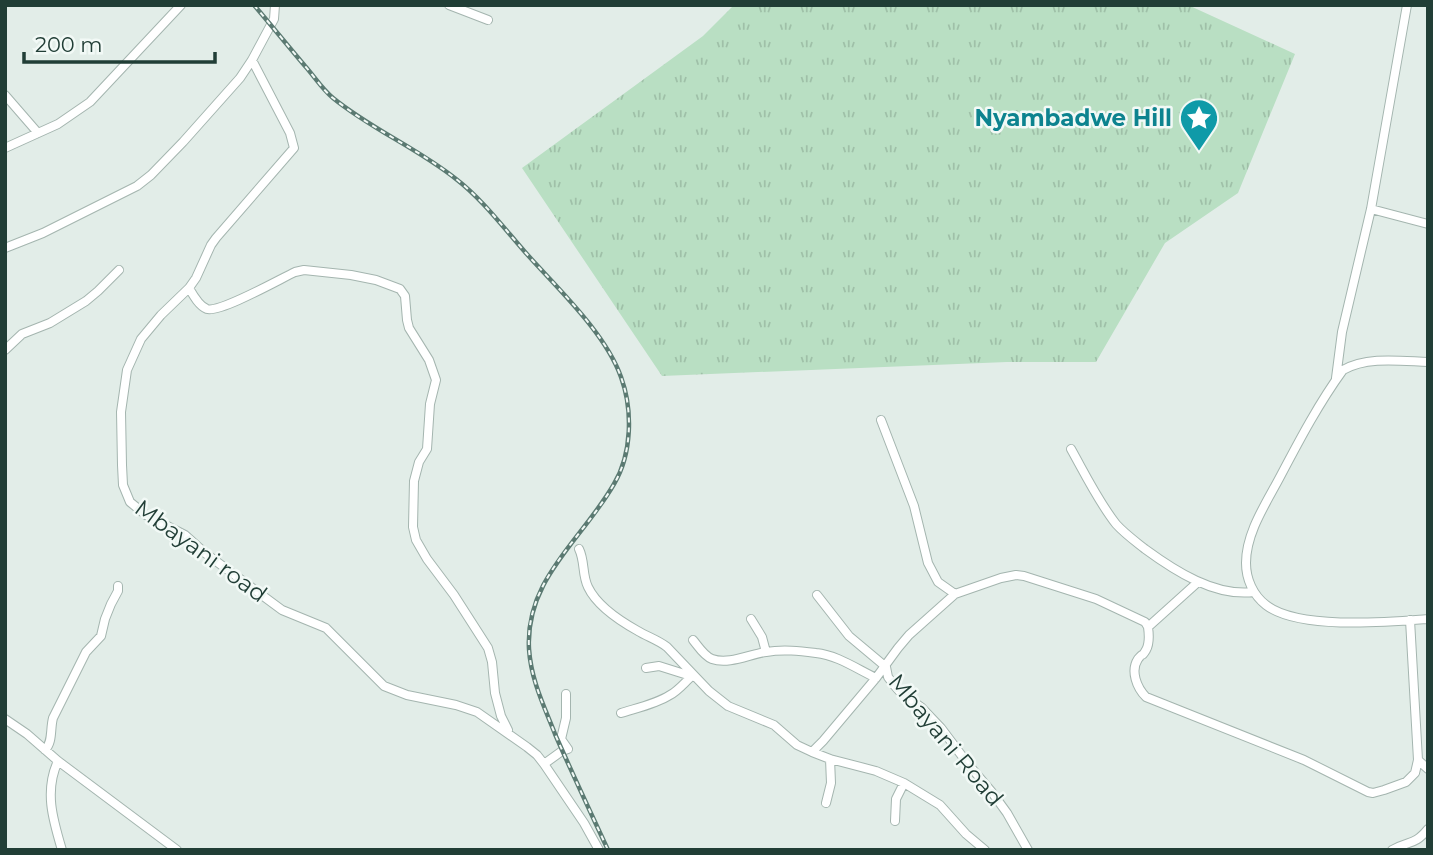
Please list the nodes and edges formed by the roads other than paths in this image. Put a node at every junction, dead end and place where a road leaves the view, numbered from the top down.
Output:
1 (181, 5) edge
2 (449, 5) edge
3 (1407, 5) edge
4 (272, 7) edge
5 (488, 20) dead end
6 (251, 60) junction
7 (5, 95) edge
8 (37, 133) junction
9 (5, 148) edge
10 (1371, 209) junction
11 (1428, 224) edge
12 (5, 248) edge
13 (119, 270) dead end
14 (189, 288) junction
15 (5, 350) edge
16 (1428, 362) edge
17 (1335, 380) junction
18 (881, 420) dead end
19 (1071, 449) dead end
20 (579, 549) dead end
21 (1198, 582) junction
22 (118, 586) dead end
23 (1254, 592) junction
24 (955, 594) junction
25 (817, 595) dead end
26 (751, 619) dead end
27 (1428, 619) edge
28 (1410, 620) junction
29 (1148, 627) junction
30 (693, 640) dead end
31 (766, 652) junction
32 (886, 667) junction
33 (646, 668) dead end
34 (694, 677) junction
35 (876, 678) junction
36 (566, 694) dead end
37 (621, 713) dead end
38 (5, 719) edge
39 (511, 735) junction
40 (46, 750) junction
41 (812, 752) junction
42 (830, 759) junction
43 (1418, 760) junction
44 (58, 761) junction
45 (544, 764) junction
46 (1428, 769) edge
47 (904, 783) junction
48 (826, 803) dead end
49 (895, 821) dead end
50 (1428, 829) edge
51 (62, 850) edge
52 (177, 850) edge
53 (599, 850) edge
54 (985, 850) edge
55 (1028, 850) edge
56 (1392, 850) edge

1 - 8 street
2 - 5 street
3 - 10 street
4 - 6 street
6 - 12 street
6 - 14 street, Mbayani road
7 - 8 street
8 - 9 street
10 - 11 street
10 - 17 street
13 - 15 street
14 - 39 street, Mbayani road
14 - 39 street
16 - 17 street
17 - 23 street
18 - 24 street
19 - 21 street
20 - 34 street
21 - 23 street
21 - 29 street
22 - 40 street
23 - 28 street
24 - 29 street
24 - 32 street
25 - 32 street, Mbayani Road
26 - 31 street
27 - 28 street
28 - 43 street
29 - 43 street
30 - 31 street
31 - 35 street
32 - 35 street
32 - 55 street, Mbayani Road
33 - 34 street
34 - 37 street
34 - 41 street
35 - 41 street
36 - 45 street
38 - 40 street
39 - 45 street, Mbayani road
40 - 44 street
41 - 42 street
42 - 47 street
42 - 48 street
43 - 46 street
44 - 51 street
44 - 52 street
45 - 53 street, Mbayani road
47 - 49 street
47 - 54 street
50 - 56 street

